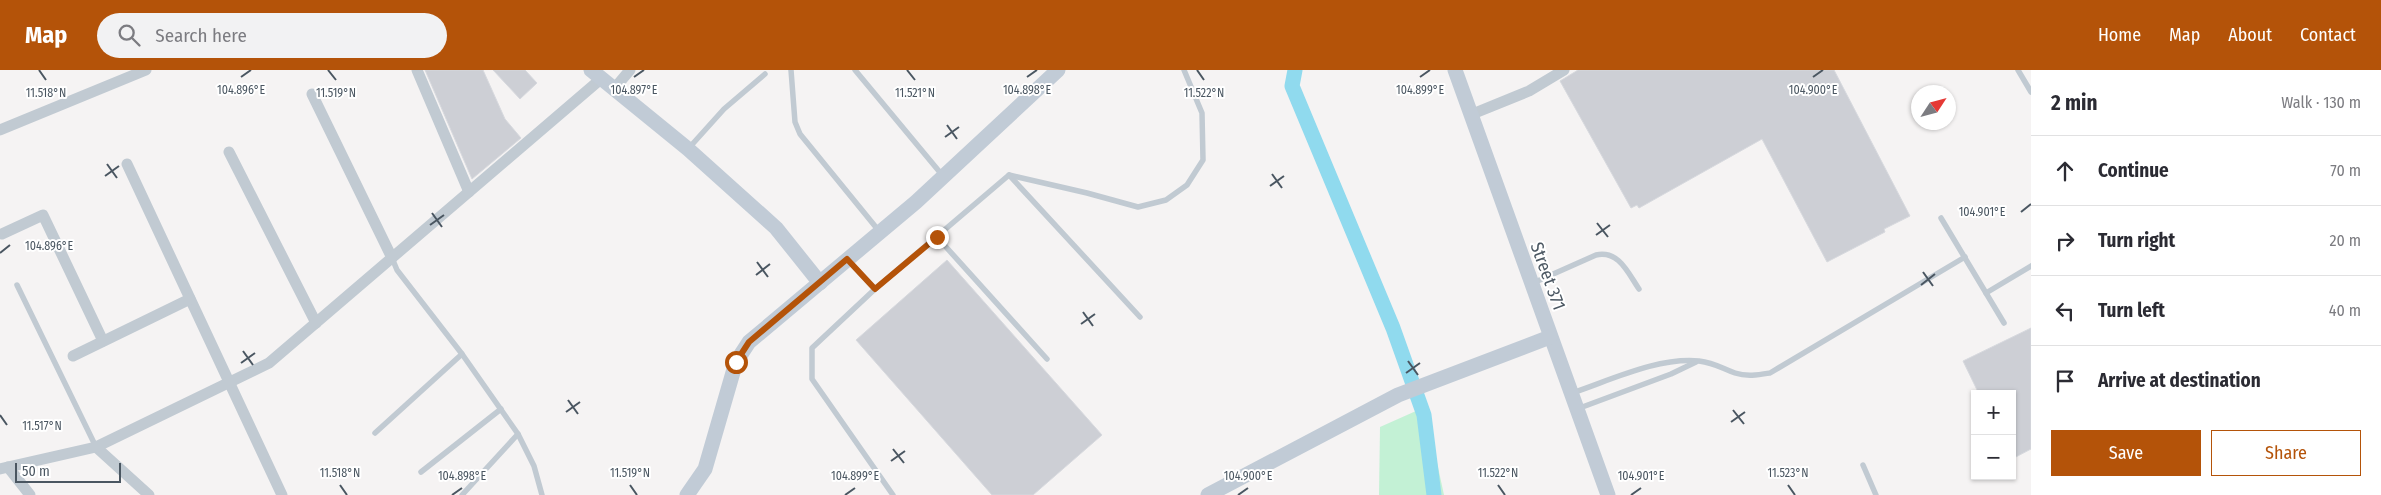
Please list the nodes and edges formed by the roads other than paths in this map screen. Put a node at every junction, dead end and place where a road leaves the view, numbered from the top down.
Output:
1 (146, 70) edge
2 (417, 70) edge
3 (630, 70) edge
4 (791, 70) edge
5 (855, 70) edge
6 (1058, 70) edge
7 (1184, 70) edge
8 (1455, 70) edge
9 (1564, 70) edge
10 (2018, 70) edge
11 (597, 74) edge
12 (765, 74) dead end
13 (614, 89) junction
14 (2031, 92) edge
15 (312, 94) dead end
16 (1470, 115) junction
17 (0, 130) edge
18 (688, 149) junction
19 (229, 152) dead end
20 (127, 164) dead end
21 (1009, 175) junction
22 (944, 176) junction
23 (469, 192) junction
24 (1941, 218) dead end
25 (880, 232) junction
26 (1, 235) edge
27 (937, 237) junction
28 (1965, 257) junction
29 (392, 258) junction
30 (847, 259) junction
31 (2031, 266) edge
32 (820, 283) junction
33 (1531, 284) junction
34 (17, 285) dead end
35 (875, 289) junction
36 (1639, 289) dead end
37 (1986, 292) junction
38 (190, 299) junction
39 (1140, 317) dead end
40 (2004, 322) dead end
41 (316, 323) junction
42 (1550, 336) junction
43 (104, 341) junction
44 (462, 354) junction
45 (73, 356) dead end
46 (1047, 359) dead end
47 (1698, 361) junction
48 (230, 384) junction
49 (1571, 393) junction
50 (501, 409) junction
51 (1577, 409) junction
52 (375, 433) dead end
53 (518, 434) junction
54 (96, 446) junction
55 (1863, 465) dead end
56 (4, 468) edge
57 (421, 472) dead end
58 (30, 495) edge
59 (150, 495) edge
60 (282, 495) edge
61 (462, 495) edge
62 (542, 495) edge
63 (687, 495) edge
64 (893, 495) edge
65 (1208, 495) edge
66 (1608, 495) edge
67 (1876, 495) edge

1 - 17 street
2 - 23 street
3 - 13 street
4 - 25 lane
5 - 22 lane
6 - 22 street
7 - 21 lane
8 - 16 street, Street 371
9 - 16 street
10 - 14 lane
11 - 13 street
11 - 23 street
12 - 18 lane
13 - 18 street
15 - 29 street
16 - 33 street, Street 371
18 - 32 street
19 - 41 street
20 - 38 street
21 - 27 lane
21 - 39 lane
22 - 25 street
23 - 29 street
24 - 28 lane
25 - 30 street
26 - 43 street
27 - 35 lane
27 - 46 lane
28 - 37 lane
28 - 47 lane
29 - 41 street
29 - 44 lane
30 - 32 street
30 - 35 lane
31 - 37 lane
32 - 63 street
33 - 36 lane
33 - 42 street, Street 371
34 - 54 lane
35 - 64 lane
37 - 40 lane
38 - 43 street
38 - 48 street
41 - 48 street
42 - 49 street, Street 371
42 - 65 street
43 - 45 street
44 - 50 lane
44 - 52 lane
47 - 49 lane
47 - 51 lane
48 - 54 street
48 - 60 street
49 - 51 street, Street 371
50 - 53 lane
50 - 57 lane
51 - 66 street, Street 371
53 - 61 lane
53 - 62 lane
54 - 56 street
54 - 59 street
55 - 67 lane
56 - 58 street

